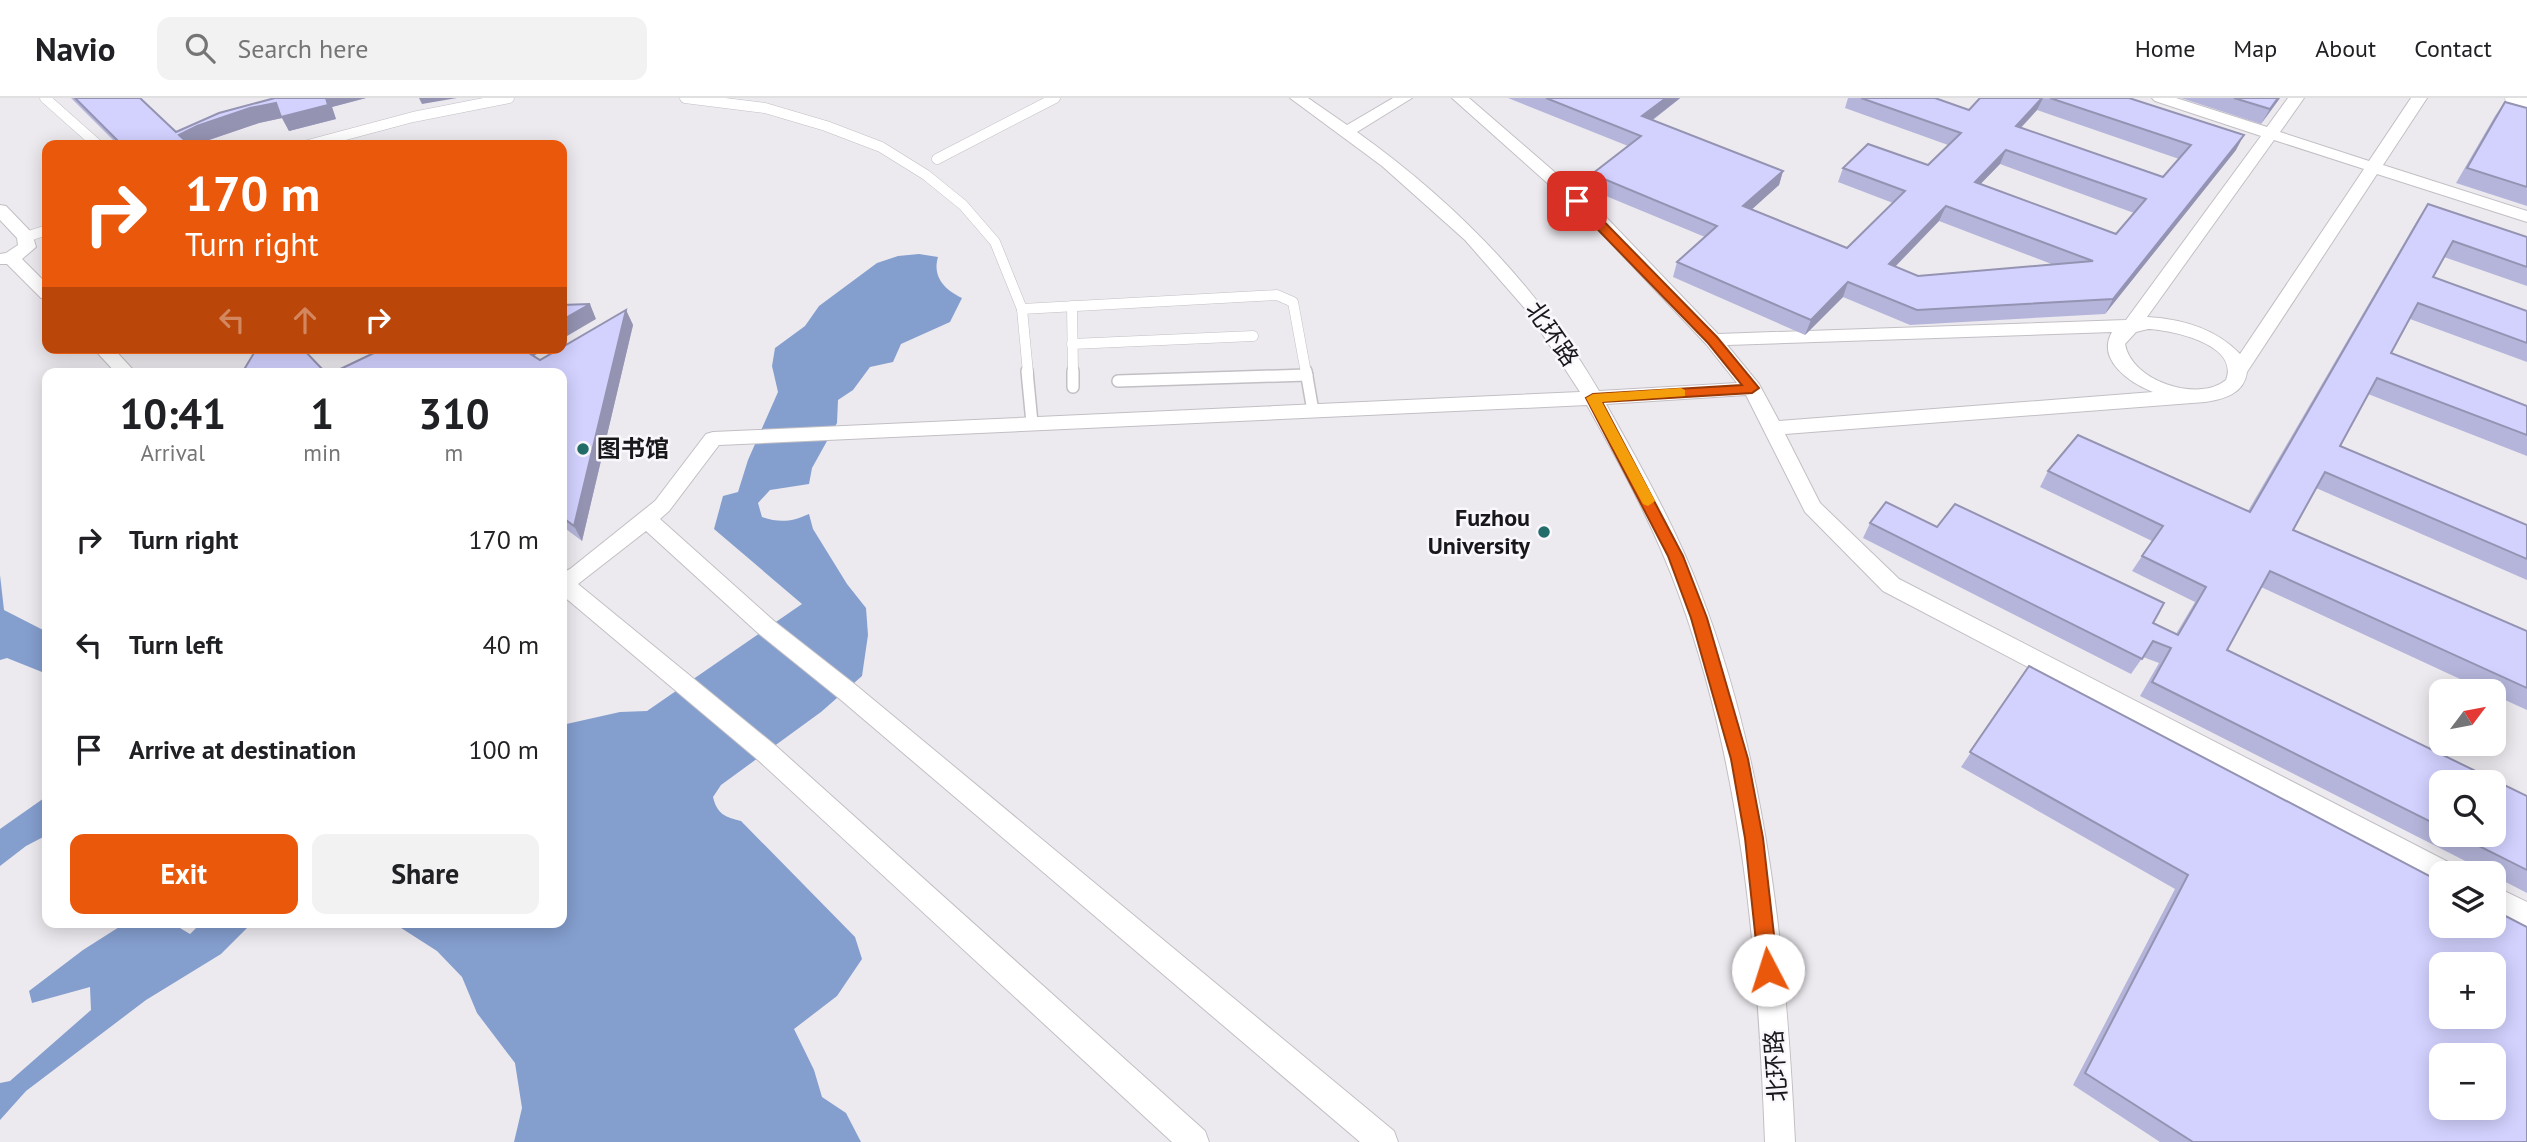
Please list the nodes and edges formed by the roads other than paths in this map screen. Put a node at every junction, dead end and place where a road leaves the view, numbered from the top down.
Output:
1 (45, 98) edge
2 (509, 98) edge
3 (685, 98) edge
4 (1055, 98) edge
5 (1298, 98) edge
6 (1404, 98) edge
7 (1460, 98) edge
8 (2160, 98) edge
9 (2296, 98) edge
10 (2419, 98) edge
11 (2510, 98) edge
12 (497, 99) edge
13 (2527, 103) edge
14 (1348, 131) junction
15 (2271, 134) junction
16 (92, 140) edge
17 (327, 140) edge
18 (937, 159) dead end
19 (2374, 167) junction
20 (0, 210) edge
21 (2527, 217) edge
22 (42, 232) edge
23 (26, 237) junction
24 (6, 258) edge
25 (42, 290) edge
26 (1072, 306) junction
27 (1023, 309) junction
28 (2131, 326) junction
29 (1253, 336) dead end
30 (1713, 340) junction
31 (1073, 344) junction
32 (108, 354) edge
33 (122, 368) edge
34 (2239, 370) junction
35 (1307, 375) junction
36 (1118, 381) dead end
37 (1073, 387) dead end
38 (1752, 388) junction
39 (2215, 394) junction
40 (1593, 398) junction
41 (1313, 411) junction
42 (1032, 423) junction
43 (1772, 428) junction
44 (646, 519) junction
45 (567, 580) edge
46 (567, 587) edge
47 (2429, 865) edge
48 (2506, 905) edge
49 (2527, 916) edge
50 (1194, 1142) edge
51 (1383, 1142) edge
52 (1780, 1142) edge

1 - 16 lane
2 - 12 lane
3 - 27 lane
4 - 18 lane
5 - 14 street, 北环路
6 - 14 street
7 - 30 street
8 - 15 street
9 - 15 street
10 - 19 street
11 - 13 lane
12 - 17 lane
14 - 40 street, 北环路
15 - 19 street
15 - 28 street
19 - 21 street
19 - 34 street
20 - 23 street
22 - 23 lane
23 - 24 street
24 - 25 street
26 - 27 lane
26 - 31 lane
26 - 35 lane
27 - 42 lane
28 - 30 street
28 - 34 street
28 - 39 street
29 - 31 lane
30 - 38 street
31 - 37 lane
32 - 33 street
34 - 39 street
35 - 36 lane
35 - 41 lane
38 - 40 street
38 - 43 street
39 - 43 street
40 - 41 street
40 - 52 street, 北环路
41 - 42 street
42 - 44 street
43 - 47 street
44 - 45 street
44 - 51 street
46 - 50 street
48 - 49 street

